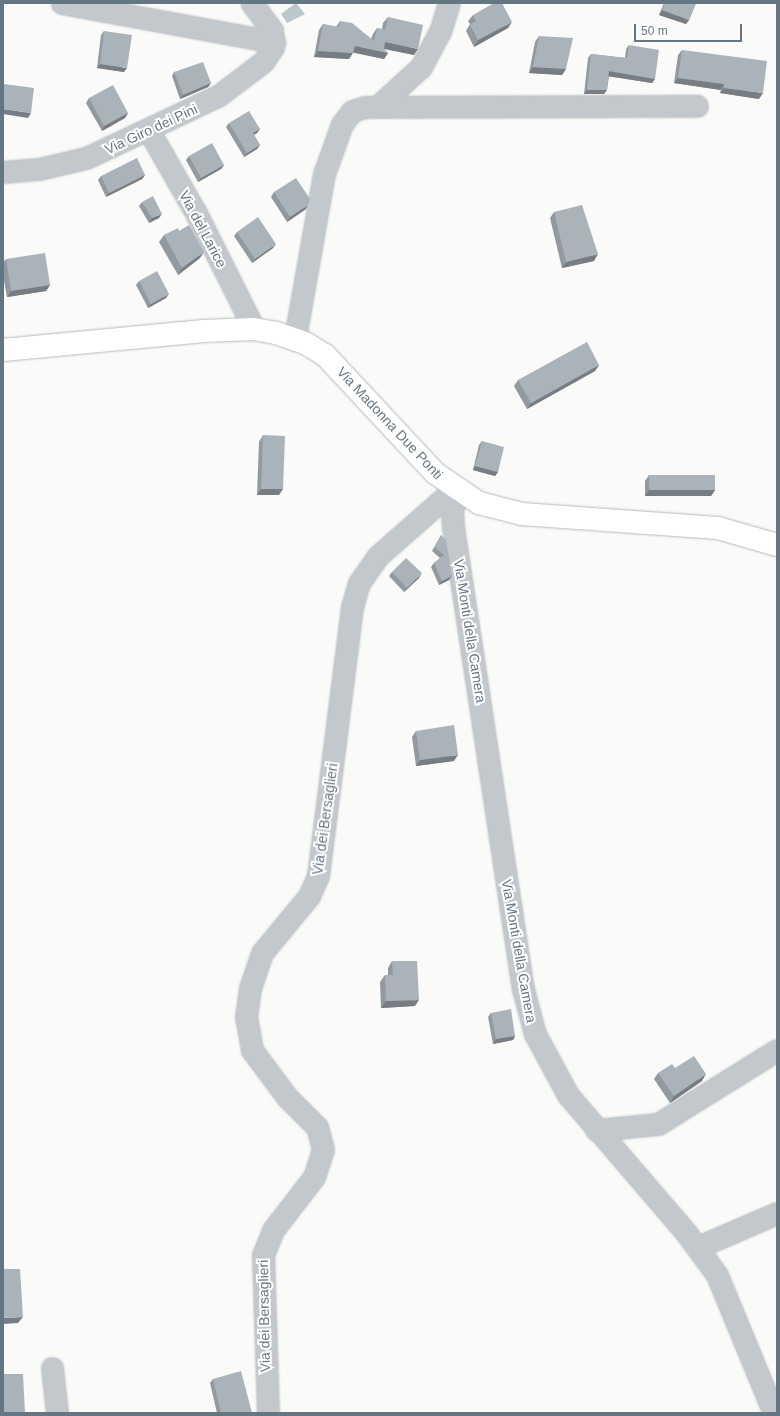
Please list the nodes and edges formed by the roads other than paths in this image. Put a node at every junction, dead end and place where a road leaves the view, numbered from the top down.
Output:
1 (62, 3) edge
2 (252, 3) edge
3 (449, 3) edge
4 (274, 42) junction
5 (697, 106) dead end
6 (377, 107) junction
7 (149, 131) junction
8 (3, 172) edge
9 (254, 329) junction
10 (295, 338) junction
11 (3, 350) edge
12 (457, 491) junction
13 (777, 545) edge
14 (777, 1050) edge
15 (596, 1130) junction
16 (777, 1212) edge
17 (698, 1247) junction
18 (52, 1368) dead end
19 (58, 1413) edge
20 (268, 1413) edge
21 (774, 1413) edge

1 - 4 street
2 - 4 street
3 - 6 street
4 - 7 street, Via Giro dei Pini
5 - 6 street
6 - 10 street
7 - 8 street, Via Giro dei Pini
7 - 9 street, Via del Larice
9 - 10 main road, Via Madonna Due Ponti
9 - 11 main road, Via Madonna Due Ponti
10 - 12 main road, Via Madonna Due Ponti
12 - 13 main road, Via Madonna Due Ponti
12 - 15 street, Via Monti della Camera
12 - 20 street, Via dei Bersaglieri
14 - 15 street
15 - 17 street, Via Monti della Camera
16 - 17 street
17 - 21 street, Via Monti della Camera
18 - 19 street

